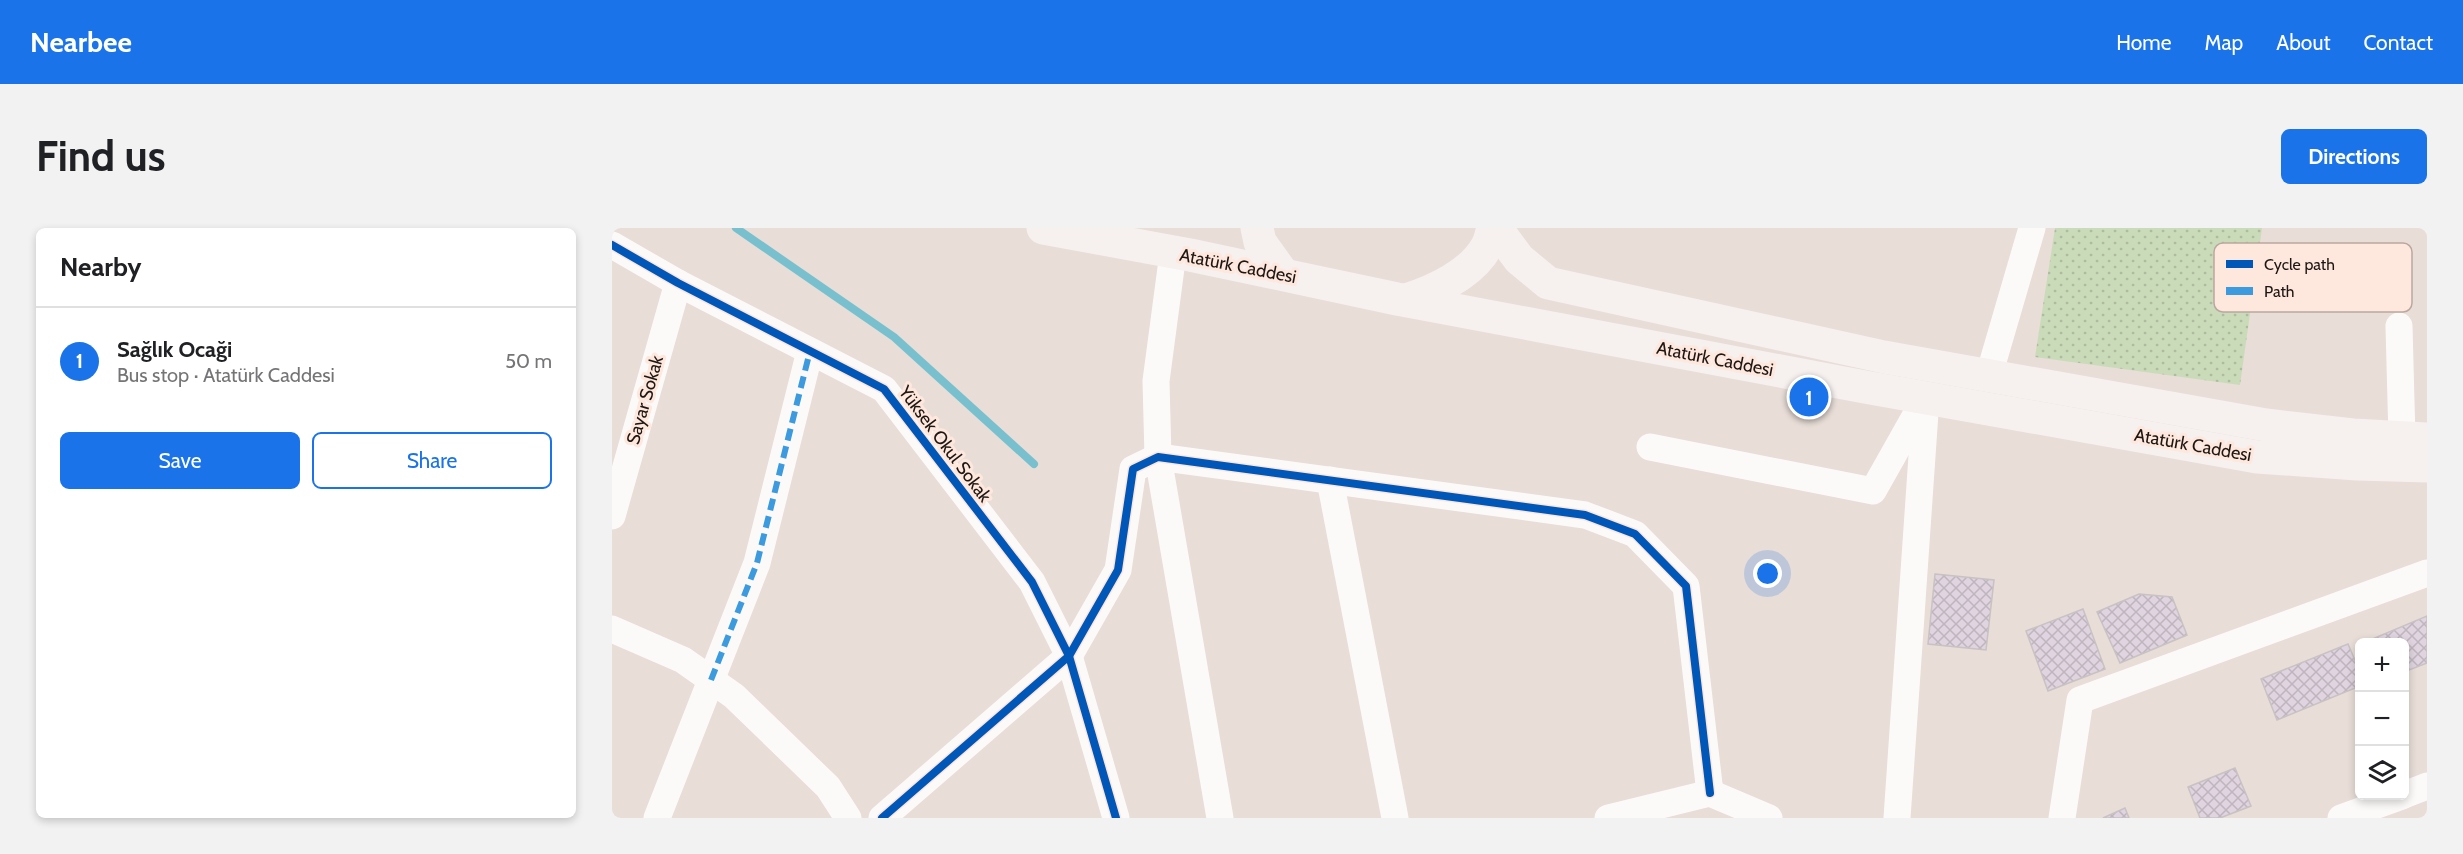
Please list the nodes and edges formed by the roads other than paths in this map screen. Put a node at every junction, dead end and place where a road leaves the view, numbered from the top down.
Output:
1 (1043, 228) edge
2 (1257, 228) edge
3 (1495, 228) edge
4 (2032, 228) edge
5 (612, 245) edge
6 (1173, 253) junction
7 (1283, 274) junction
8 (678, 284) junction
9 (1406, 300) junction
10 (2399, 326) dead end
11 (810, 351) junction
12 (1989, 375) junction
13 (1926, 398) junction
14 (2414, 439) edge
15 (1650, 447) dead end
16 (1158, 457) junction
17 (2427, 466) edge
18 (1330, 480) junction
19 (612, 516) edge
20 (2427, 573) edge
21 (612, 629) edge
22 (1069, 656) junction
23 (711, 680) junction
24 (2427, 786) edge
25 (1710, 793) junction
26 (2409, 793) edge
27 (2390, 800) edge
28 (657, 818) edge
29 (848, 818) edge
30 (882, 818) edge
31 (1116, 818) edge
32 (1221, 818) edge
33 (1395, 818) edge
34 (1608, 818) edge
35 (1769, 818) edge
36 (1897, 818) edge
37 (2062, 818) edge
38 (2341, 818) edge

1 - 6 main road, Atatürk Caddesi
2 - 7 main road
3 - 9 main road
3 - 12 main road, Atatürk Caddesi
4 - 12 street
5 - 8 street, Yüksek Okul Sokak
6 - 7 main road, Atatürk Caddesi
6 - 16 street
7 - 9 main road, Atatürk Caddesi
8 - 11 street, Yüksek Okul Sokak
8 - 19 street, Sayar Sokak
9 - 13 main road, Atatürk Caddesi
10 - 14 street
11 - 22 street, Yüksek Okul Sokak
11 - 23 street
12 - 14 main road, Atatürk Caddesi
13 - 15 street
13 - 17 main road, Atatürk Caddesi
13 - 36 street
16 - 18 street
16 - 22 street
16 - 32 street
18 - 25 street
18 - 33 street
20 - 37 street
21 - 23 street
22 - 30 street
22 - 31 street, Yüksek Okul Sokak
23 - 28 street
23 - 29 street
24 - 26 street
25 - 34 street
25 - 35 street
27 - 38 street

